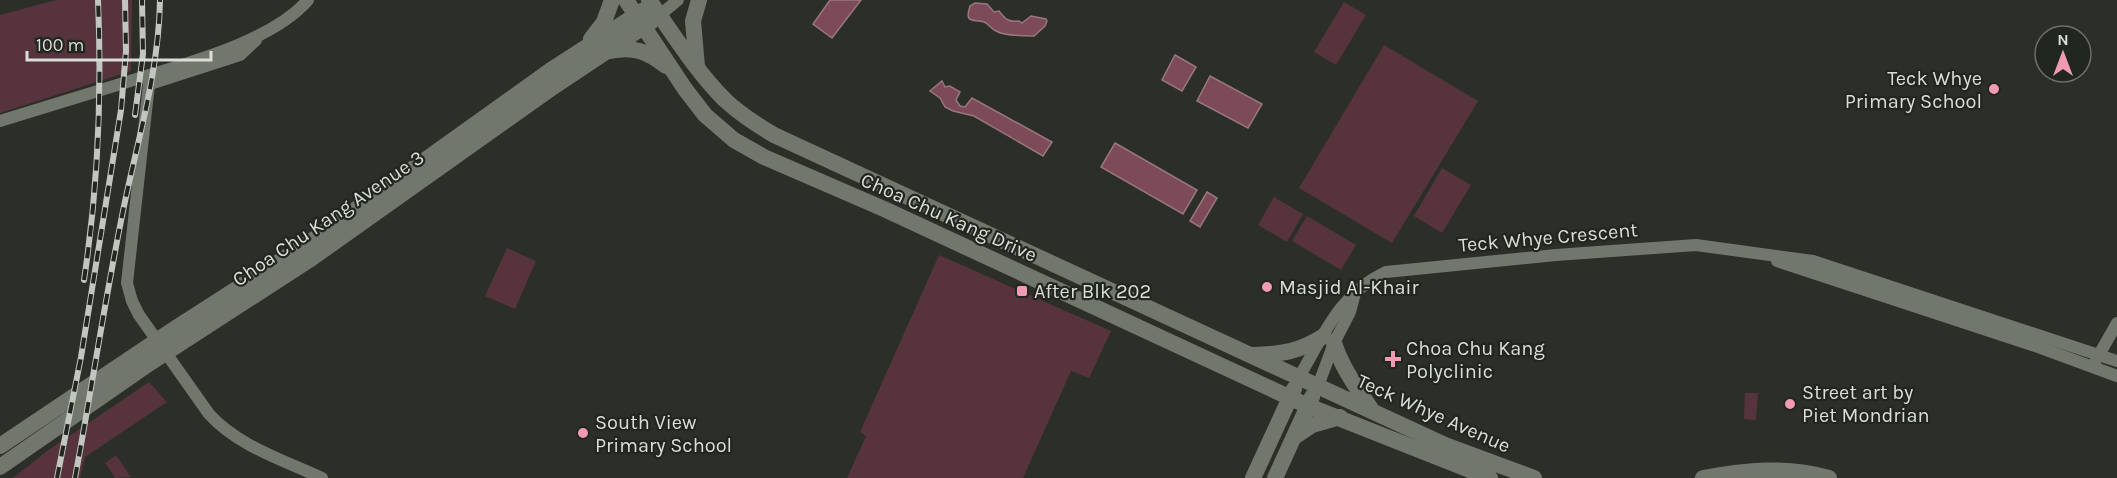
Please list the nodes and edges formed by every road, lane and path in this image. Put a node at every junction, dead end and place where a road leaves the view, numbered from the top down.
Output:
1 (308, 0) edge
2 (612, 0) edge
3 (627, 0) edge
4 (678, 0) edge
5 (699, 0) edge
6 (655, 5) edge
7 (639, 22) junction
8 (583, 49) junction
9 (606, 52) junction
10 (698, 68) junction
11 (676, 74) junction
12 (150, 80) junction
13 (0, 121) edge
14 (1750, 252) junction
15 (2117, 323) edge
16 (1329, 339) junction
17 (162, 346) junction
18 (1250, 355) junction
19 (2099, 355) junction
20 (2117, 361) edge
21 (2092, 366) junction
22 (2117, 376) edge
23 (1299, 377) junction
24 (1264, 386) junction
25 (1318, 386) junction
26 (1290, 397) junction
27 (1308, 405) junction
28 (1371, 409) junction
29 (1340, 417) junction
30 (1275, 430) junction
31 (1293, 437) junction
32 (0, 446) edge
33 (0, 467) edge
34 (322, 478) edge
35 (1253, 478) edge
36 (1275, 478) edge
37 (1490, 478) edge
38 (1534, 478) edge
39 (1703, 478) edge
40 (1829, 478) edge

1 - 12 street
2 - 8 main road
3 - 7 main road, Choa Chu Kang Drive
4 - 6 street, Choa Chu Kang Avenue 3
5 - 10 main road
6 - 7 main road, Choa Chu Kang Avenue 3
6 - 10 main road, Choa Chu Kang Drive
7 - 8 main road, Choa Chu Kang Avenue 3
7 - 9 main road, Choa Chu Kang Avenue 3
7 - 11 main road, Choa Chu Kang Drive
8 - 17 main road, Choa Chu Kang Avenue 3
9 - 11 main road
9 - 17 main road, Choa Chu Kang Avenue 3
10 - 18 main road, Choa Chu Kang Drive
11 - 24 main road, Choa Chu Kang Drive
12 - 13 street
12 - 17 street
14 - 16 street, Teck Whye Crescent
14 - 19 street, Teck Whye Crescent
14 - 21 street, Teck Whye Crescent
15 - 19 street
16 - 18 main road
16 - 23 street, Teck Whye Crescent
16 - 25 street, Teck Whye Crescent
16 - 28 main road
17 - 32 main road, Choa Chu Kang Avenue 3
17 - 33 main road, Choa Chu Kang Avenue 3
17 - 34 street
18 - 23 main road, Choa Chu Kang Drive
19 - 20 street, Teck Whye Crescent
19 - 21 street
21 - 22 street, Teck Whye Crescent
23 - 25 main road, Choa Chu Kang Drive
23 - 26 main road
24 - 26 main road, Choa Chu Kang Drive
24 - 30 main road
25 - 27 main road
25 - 28 main road, Teck Whye Avenue
26 - 27 main road, Choa Chu Kang Drive
26 - 30 main road
27 - 29 main road, Teck Whye Avenue
27 - 31 main road
28 - 38 main road, Teck Whye Avenue
29 - 31 main road
29 - 37 main road, Teck Whye Avenue
30 - 35 main road
31 - 36 main road
39 - 40 main road

